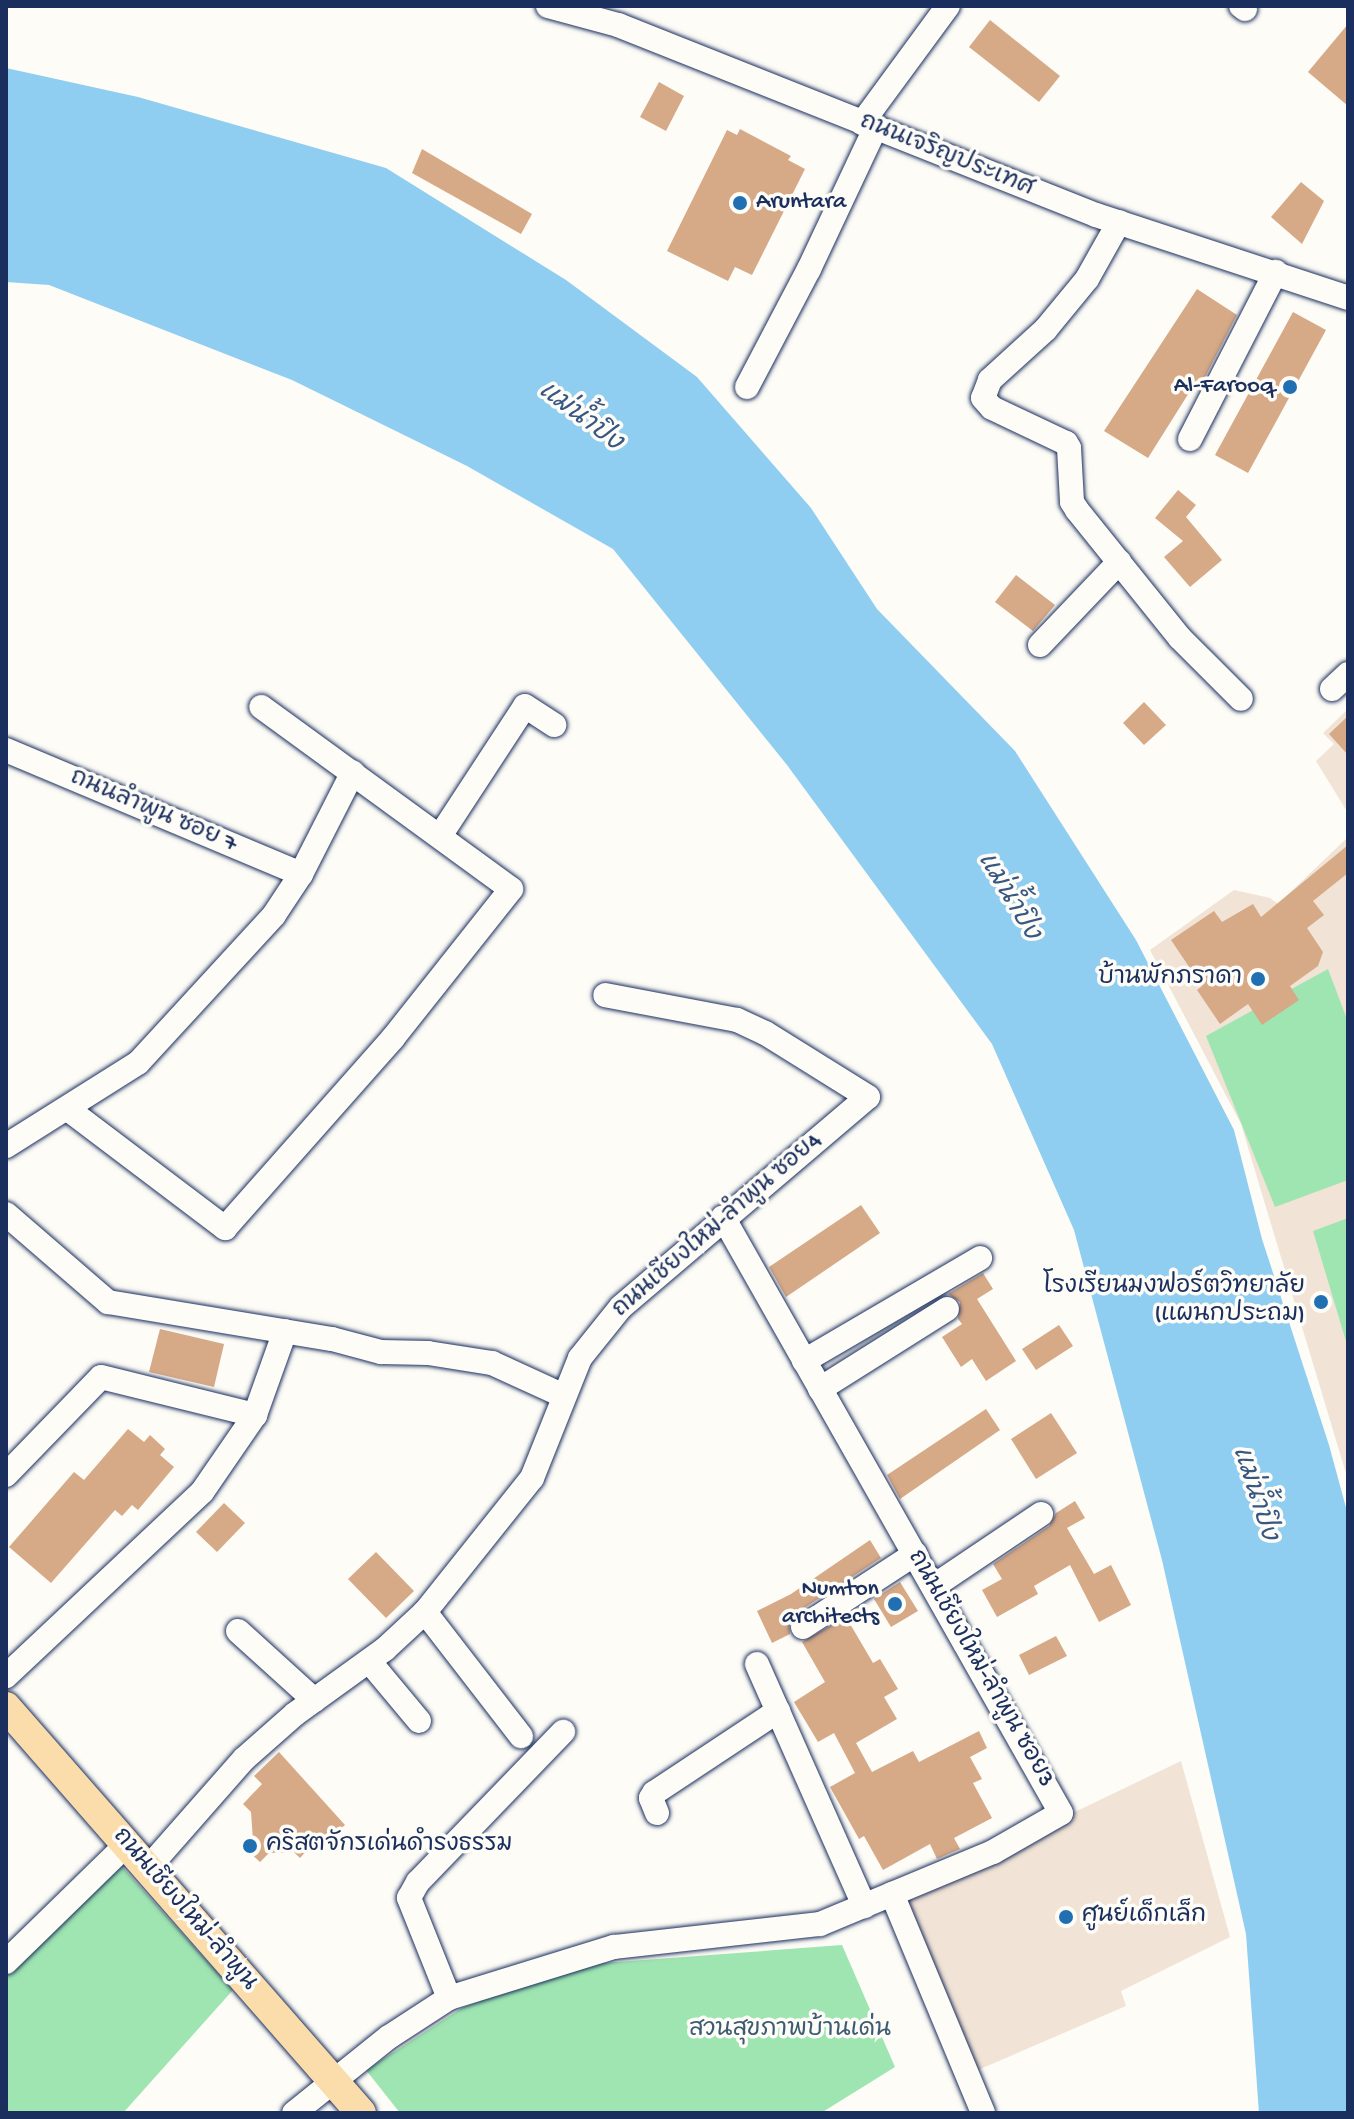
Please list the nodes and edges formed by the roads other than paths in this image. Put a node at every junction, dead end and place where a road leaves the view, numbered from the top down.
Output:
1 (548, 6) edge
2 (948, 6) edge
3 (622, 16) edge
4 (868, 126) junction
5 (1119, 222) junction
6 (1276, 272) junction
7 (1348, 298) edge
8 (747, 387) dead end
9 (1190, 439) dead end
10 (1119, 562) junction
11 (1040, 645) dead end
12 (1241, 699) dead end
13 (261, 707) dead end
14 (554, 725) dead end
15 (6, 750) edge
16 (353, 772) junction
17 (440, 836) junction
18 (301, 874) junction
19 (605, 995) dead end
20 (69, 1110) junction
21 (6, 1146) edge
22 (6, 1214) edge
23 (723, 1217) junction
24 (980, 1258) dead end
25 (947, 1309) dead end
26 (285, 1331) junction
27 (804, 1361) junction
28 (820, 1389) junction
29 (564, 1396) junction
30 (255, 1415) junction
31 (6, 1475) edge
32 (1041, 1514) dead end
33 (915, 1554) junction
34 (934, 1586) junction
35 (425, 1612) junction
36 (803, 1627) dead end
37 (238, 1631) dead end
38 (369, 1661) junction
39 (757, 1664) dead end
40 (6, 1676) edge
41 (314, 1700) junction
42 (6, 1707) edge
43 (778, 1711) junction
44 (419, 1721) dead end
45 (563, 1732) dead end
46 (521, 1736) dead end
47 (657, 1813) dead end
48 (127, 1844) junction
49 (149, 1867) junction
50 (892, 1894) junction
51 (864, 1906) junction
52 (6, 1962) edge
53 (449, 1998) junction
54 (334, 2080) junction
55 (294, 2113) edge
56 (361, 2113) edge
57 (983, 2113) edge

1 - 3 street, ถนนเจริญประเทศ
2 - 4 street
3 - 4 street, ถนนเจริญประเทศ
4 - 5 street, ถนนเจริญประเทศ
4 - 8 street
5 - 6 street, ถนนเจริญประเทศ
5 - 10 street
6 - 7 street, ถนนเจริญประเทศ
6 - 9 street
10 - 11 street
10 - 12 street
13 - 16 street
14 - 17 street
15 - 18 street, ถนนลำพูน ซอย 7
16 - 17 street
16 - 18 street
17 - 20 street
18 - 20 street
19 - 23 street, ถนนเชียงใหม่-ลำพูน ซอย4
20 - 21 street
22 - 26 street
23 - 27 street, ถนนเชียงใหม่-ลำพูน ซอย3
23 - 29 street, ถนนเชียงใหม่-ลำพูน ซอย4
24 - 27 street
25 - 28 street
26 - 29 street
26 - 30 street
27 - 28 street, ถนนเชียงใหม่-ลำพูน ซอย3
28 - 33 street, ถนนเชียงใหม่-ลำพูน ซอย3
29 - 35 street, ถนนเชียงใหม่-ลำพูน ซอย4
30 - 31 street
30 - 40 street
32 - 34 street
33 - 34 street, ถนนเชียงใหม่-ลำพูน ซอย3
33 - 36 street
34 - 50 street, ถนนเชียงใหม่-ลำพูน ซอย3
35 - 38 street, ถนนเชียงใหม่-ลำพูน ซอย4
35 - 46 street
37 - 41 street
38 - 41 street, ถนนเชียงใหม่-ลำพูน ซอย4
38 - 44 street
39 - 43 street
41 - 49 street, ถนนเชียงใหม่-ลำพูน ซอย4
42 - 48 main road, ถนนเชียงใหม่-ลำพูน
43 - 47 street
43 - 51 street
45 - 53 street
48 - 49 main road, ถนนเชียงใหม่-ลำพูน
48 - 52 street
49 - 54 main road, ถนนเชียงใหม่-ลำพูน
50 - 51 street, ถนนเชียงใหม่-ลำพูน ซอย3
50 - 57 street
51 - 53 street, ถนนเชียงใหม่-ลำพูน ซอย3
53 - 54 street, ถนนเชียงใหม่-ลำพูน ซอย3
54 - 55 street, ถนนเชียงใหม่-ลำพูน ซอย3
54 - 56 main road, ถนนเชียงใหม่-ลำพูน

